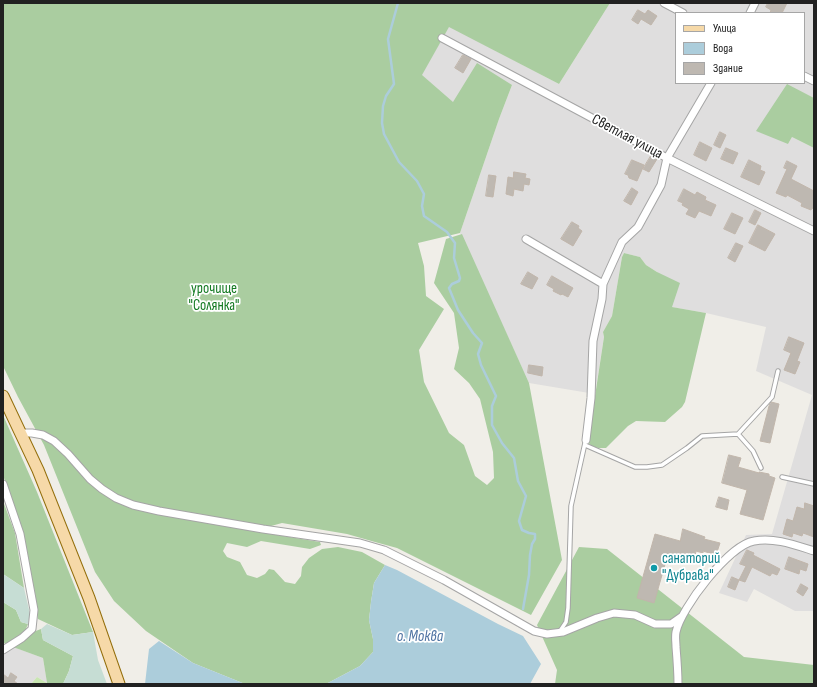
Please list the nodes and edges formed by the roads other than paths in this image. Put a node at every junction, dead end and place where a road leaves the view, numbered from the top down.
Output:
1 (664, 3) edge
2 (755, 3) edge
3 (681, 12) edge
4 (750, 12) edge
5 (442, 38) dead end
6 (805, 76) edge
7 (814, 81) edge
8 (710, 84) edge
9 (667, 158) junction
10 (814, 231) edge
11 (526, 239) dead end
12 (603, 284) junction
13 (778, 371) dead end
14 (3, 396) edge
15 (21, 433) junction
16 (738, 434) junction
17 (586, 442) junction
18 (761, 468) dead end
19 (782, 477) dead end
20 (3, 484) edge
21 (814, 484) edge
22 (814, 551) edge
23 (681, 618) junction
24 (560, 632) junction
25 (3, 650) edge
26 (119, 684) edge
27 (678, 684) edge

1 - 3 street
2 - 4 street
5 - 9 street, Светлая улица
6 - 7 street
8 - 9 street
9 - 10 street, Светлая улица
9 - 12 street
11 - 12 street
12 - 17 street
13 - 16 lane
14 - 15 main road
15 - 24 street
15 - 26 main road
16 - 17 lane
16 - 18 lane
17 - 24 lane
19 - 21 lane
20 - 25 street
22 - 23 street
23 - 24 street
23 - 27 street

